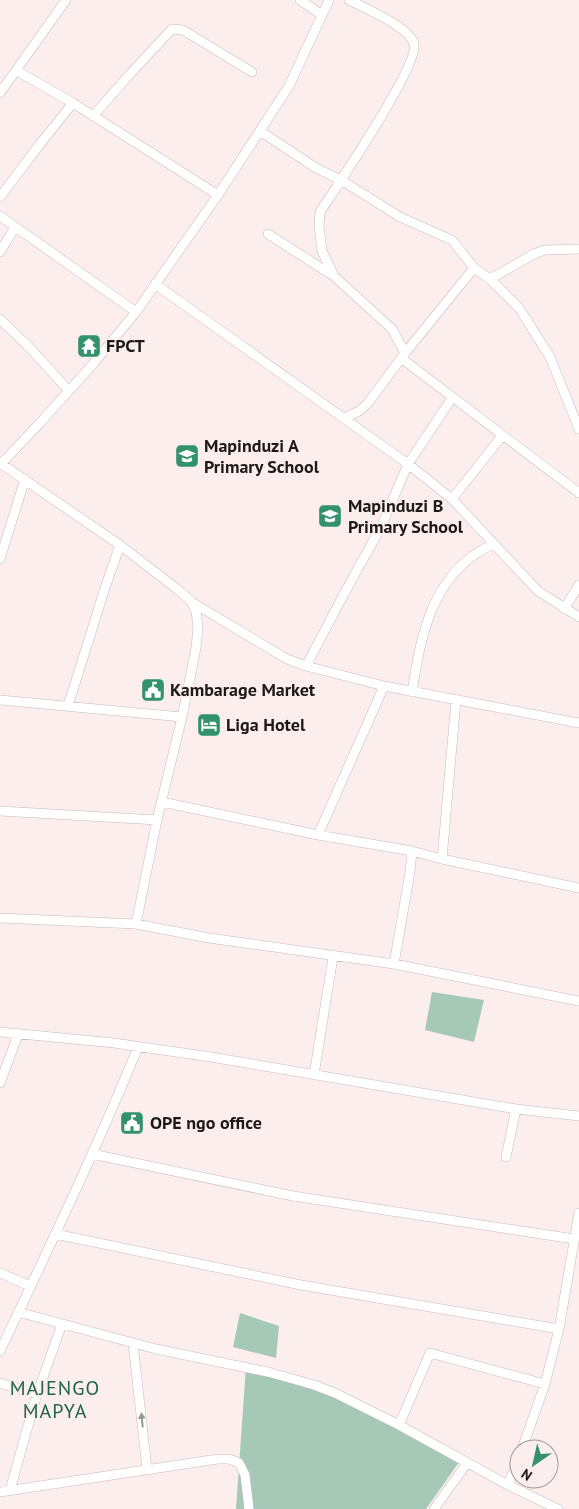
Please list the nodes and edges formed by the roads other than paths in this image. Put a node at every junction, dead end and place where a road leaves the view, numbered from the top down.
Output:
1 (66, 0) edge
2 (329, 0) edge
3 (349, 0) edge
4 (305, 2) edge
5 (322, 15) junction
6 (16, 70) junction
7 (252, 72) dead end
8 (0, 93) edge
9 (73, 104) junction
10 (94, 116) junction
11 (260, 131) junction
12 (341, 180) junction
13 (218, 195) junction
14 (0, 197) edge
15 (0, 216) edge
16 (14, 227) junction
17 (268, 234) dead end
18 (579, 250) edge
19 (0, 252) edge
20 (474, 268) junction
21 (334, 276) junction
22 (490, 279) junction
23 (155, 284) junction
24 (136, 312) junction
25 (0, 319) edge
26 (403, 356) junction
27 (68, 390) junction
28 (452, 398) junction
29 (345, 418) junction
30 (579, 429) edge
31 (502, 436) junction
32 (1, 463) edge
33 (408, 464) junction
34 (25, 479) junction
35 (579, 493) edge
36 (452, 499) junction
37 (494, 544) junction
38 (120, 545) junction
39 (0, 559) edge
40 (579, 585) edge
41 (190, 600) junction
42 (564, 609) junction
43 (579, 617) edge
44 (306, 666) junction
45 (384, 686) junction
46 (412, 692) junction
47 (0, 700) edge
48 (456, 700) junction
49 (68, 706) junction
50 (182, 717) junction
51 (579, 723) edge
52 (162, 802) junction
53 (0, 810) edge
54 (157, 820) junction
55 (318, 836) junction
56 (412, 851) junction
57 (442, 859) junction
58 (579, 888) edge
59 (0, 918) edge
60 (136, 924) junction
61 (333, 957) junction
62 (394, 964) junction
63 (579, 1001) edge
64 (0, 1032) edge
65 (18, 1035) junction
66 (138, 1047) junction
67 (314, 1075) junction
68 (0, 1083) edge
69 (516, 1109) junction
70 (579, 1116) edge
71 (92, 1154) junction
72 (506, 1157) dead end
73 (579, 1214) edge
74 (55, 1234) junction
75 (574, 1239) junction
76 (0, 1273) edge
77 (30, 1286) junction
78 (18, 1312) junction
79 (62, 1324) junction
80 (558, 1329) junction
81 (133, 1342) junction
82 (0, 1351) edge
83 (0, 1383) edge
84 (545, 1384) junction
85 (37, 1394) junction
86 (399, 1425) junction
87 (526, 1439) edge
88 (467, 1463) junction
89 (147, 1469) junction
90 (508, 1484) joint
91 (10, 1490) junction
92 (0, 1492) edge
93 (249, 1509) edge
94 (434, 1509) edge
95 (558, 1509) edge

1 - 6 street
2 - 5 street
3 - 12 street
4 - 5 street
5 - 11 street
6 - 8 street
6 - 9 street
7 - 10 street
9 - 10 street
9 - 14 street
10 - 13 street
11 - 12 street
11 - 13 street
12 - 20 street
12 - 21 street
13 - 23 street
15 - 16 street
16 - 19 street
16 - 24 street
17 - 21 street
18 - 22 street
20 - 22 street
20 - 26 street
21 - 26 street
22 - 30 street
23 - 24 street
23 - 29 street
24 - 27 street
25 - 27 street
26 - 28 street
26 - 29 street
27 - 32 street
28 - 31 street
28 - 33 street
29 - 33 street
31 - 35 street
31 - 36 street
32 - 34 street
33 - 36 street
33 - 44 street
34 - 38 street
34 - 39 street
36 - 37 street
37 - 42 street
37 - 46 street
38 - 41 street
38 - 49 street
40 - 42 street
41 - 44 street
41 - 50 street
42 - 43 street
44 - 45 street
45 - 46 street
45 - 55 street
46 - 48 street
47 - 49 street
48 - 51 street
48 - 57 street
49 - 50 street
50 - 52 street
52 - 54 street
52 - 55 street
53 - 54 street
54 - 60 street
55 - 56 street
56 - 57 street
56 - 62 street
57 - 58 street
59 - 60 street
60 - 61 street
61 - 62 street
61 - 67 street
62 - 63 street
64 - 65 street
65 - 66 street
65 - 68 street
66 - 67 street
66 - 71 street
67 - 69 street
69 - 70 street
69 - 72 street
71 - 74 street
71 - 75 street
73 - 75 street
74 - 77 street
74 - 80 street
75 - 80 street
76 - 77 street
77 - 78 street
78 - 79 street
78 - 82 street
79 - 81 street
79 - 85 street
80 - 84 street
81 - 86 street
89 -> 81 street
83 - 85 street
84 - 86 street
84 - 87 street
85 - 91 street
86 - 88 street
88 - 90 street
88 - 94 street
89 - 91 street
89 - 93 street
90 - 95 street
91 - 92 street

